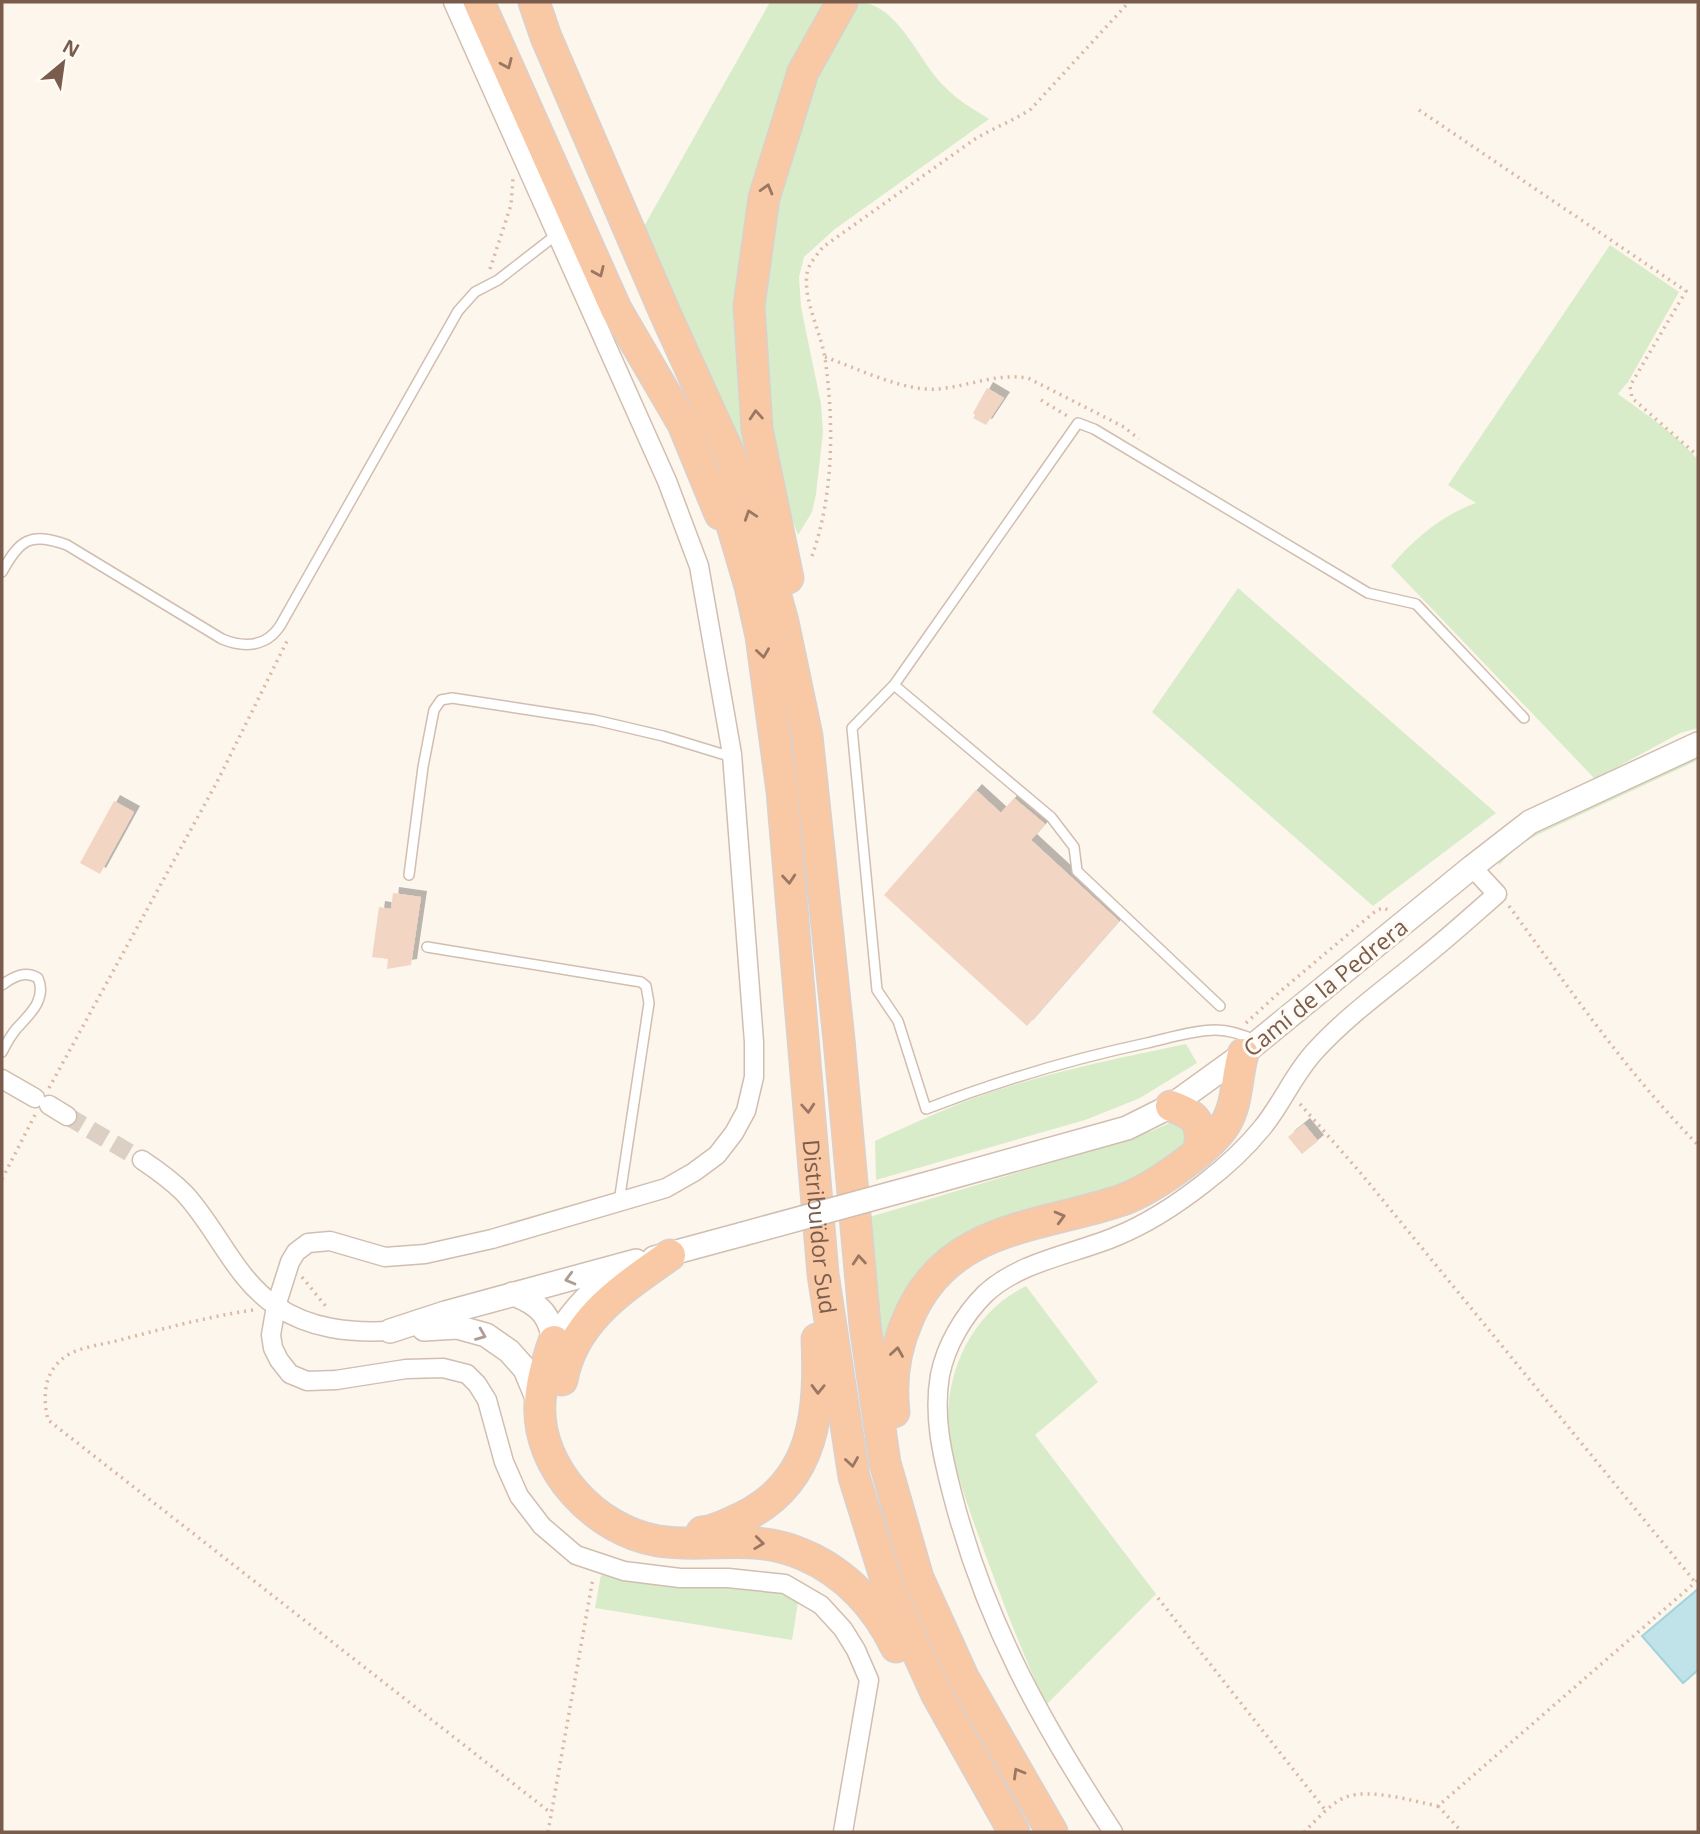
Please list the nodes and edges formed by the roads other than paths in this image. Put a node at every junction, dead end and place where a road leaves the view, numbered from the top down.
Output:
1 (453, 2) edge
2 (479, 2) edge
3 (514, 2) edge
4 (534, 2) edge
5 (842, 2) edge
6 (556, 235) junction
7 (2, 572) edge
8 (750, 586) junction
9 (894, 685) junction
10 (1524, 718) dead end
11 (1698, 744) edge
12 (732, 757) junction
13 (1472, 867) junction
14 (409, 875) dead end
15 (427, 947) dead end
16 (2, 985) edge
17 (1220, 1006) dead end
18 (839, 1040) junction
19 (1251, 1048) junction
20 (2, 1052) edge
21 (2, 1079) edge
22 (1171, 1106) junction
23 (66, 1116) tunnel mouth
24 (1199, 1152) junction
25 (142, 1160) tunnel mouth
26 (619, 1202) junction
27 (652, 1262) junction
28 (823, 1274) junction
29 (513, 1294) junction
30 (276, 1306) junction
31 (390, 1331) junction
32 (554, 1341) junction
33 (509, 1351) junction
34 (540, 1405) junction
35 (589, 1487) junction
36 (964, 1679) junction
37 (843, 1832) edge
38 (998, 1832) edge
39 (1014, 1832) edge
40 (1052, 1832) edge
41 (1113, 1832) edge

1 - 6 street
2 -> 8 highway
3 - 8 highway
18 -> 4 highway
18 -> 5 highway
6 - 7 lane
6 - 12 street
8 -> 28 highway, Distribuïdor Sud
9 - 10 lane
9 - 17 lane
9 - 19 lane
11 - 13 street, Camí de la Pedrera
12 - 14 lane
12 - 26 street
13 - 19 street, Camí de la Pedrera
13 - 41 street
15 - 26 lane
16 - 20 lane
36 -> 18 highway, Distribuïdor Sud
19 - 22 street, Camí de la Pedrera
19 - 24 highway
21 - 23 street
22 - 24 highway
22 - 27 street, Camí de la Pedrera, bridge
36 -> 24 highway
25 - 30 street
26 - 30 street
27 -> 29 street
27 - 32 street
27 - 35 highway
28 -> 35 highway
28 -> 39 highway, Distribuïdor Sud
29 - 31 street
29 - 32 street
30 - 31 street
30 - 37 street
31 -> 33 street
32 - 33 street
32 - 34 highway
32 - 35 street
33 - 34 street
34 -> 38 highway
40 -> 36 highway, Distribuïdor Sud

